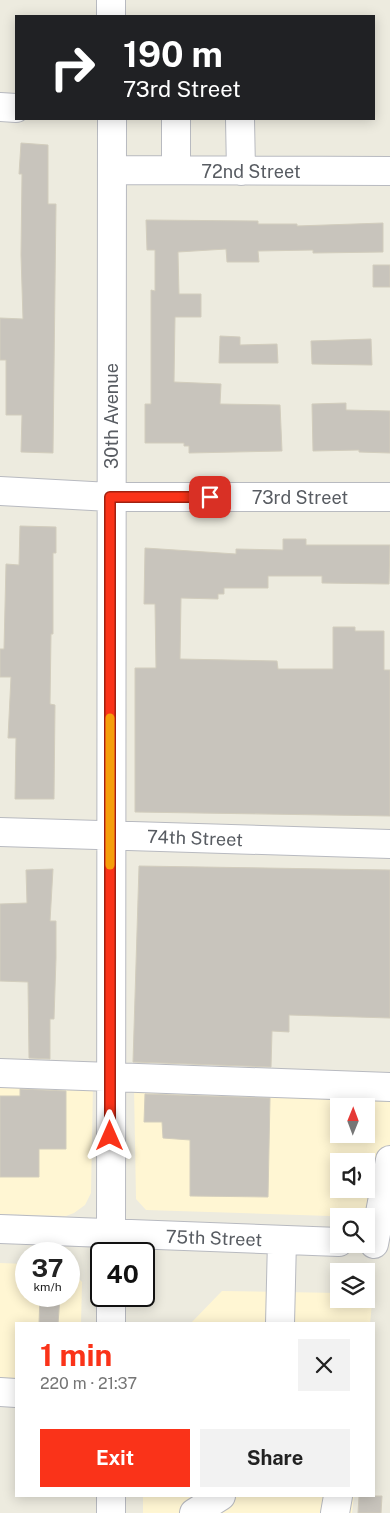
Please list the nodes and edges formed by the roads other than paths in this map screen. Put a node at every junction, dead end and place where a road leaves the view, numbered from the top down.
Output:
1 (111, 0) edge
2 (111, 15) edge
3 (0, 107) edge
4 (15, 108) edge
5 (112, 120) edge
6 (176, 120) edge
7 (240, 120) edge
8 (112, 170) junction
9 (176, 170) junction
10 (241, 170) junction
11 (390, 171) edge
12 (0, 491) edge
13 (110, 497) junction
14 (390, 497) edge
15 (0, 832) edge
16 (110, 835) junction
17 (390, 844) edge
18 (0, 1073) edge
19 (110, 1077) junction
20 (390, 1087) edge
21 (390, 1162) edge
22 (0, 1229) edge
23 (282, 1240) junction
24 (96, 1242) edge
25 (111, 1242) edge
26 (330, 1242) edge
27 (155, 1243) edge
28 (377, 1244) edge
29 (111, 1307) edge
30 (111, 1322) edge
31 (280, 1322) edge
32 (0, 1392) edge
33 (15, 1393) edge
34 (111, 1497) edge
35 (181, 1497) edge
36 (218, 1497) edge
37 (338, 1497) edge
38 (111, 1513) edge
39 (181, 1513) edge
40 (194, 1513) edge
41 (335, 1513) edge

1 - 2 street
3 - 4 street
5 - 8 street, 30th Avenue
6 - 9 street
7 - 10 street
8 - 9 street, 72nd Street
8 - 13 street, 30th Avenue
9 - 10 street, 72nd Street
10 - 11 street, 72nd Street
12 - 13 street, 73rd Street
13 - 14 street, 73rd Street
13 - 16 street, 30th Avenue
15 - 16 street, 74th Street
16 - 17 street, 74th Street
16 - 19 street, 30th Avenue
18 - 19 street
19 - 20 street
19 - 25 street, 30th Avenue
21 - 28 street
22 - 24 street, 75th Street
23 - 26 street, 75th Street
23 - 27 street, 75th Street
23 - 31 street
29 - 30 street
32 - 33 street
34 - 38 street
35 - 39 street
36 - 40 street
37 - 41 street

